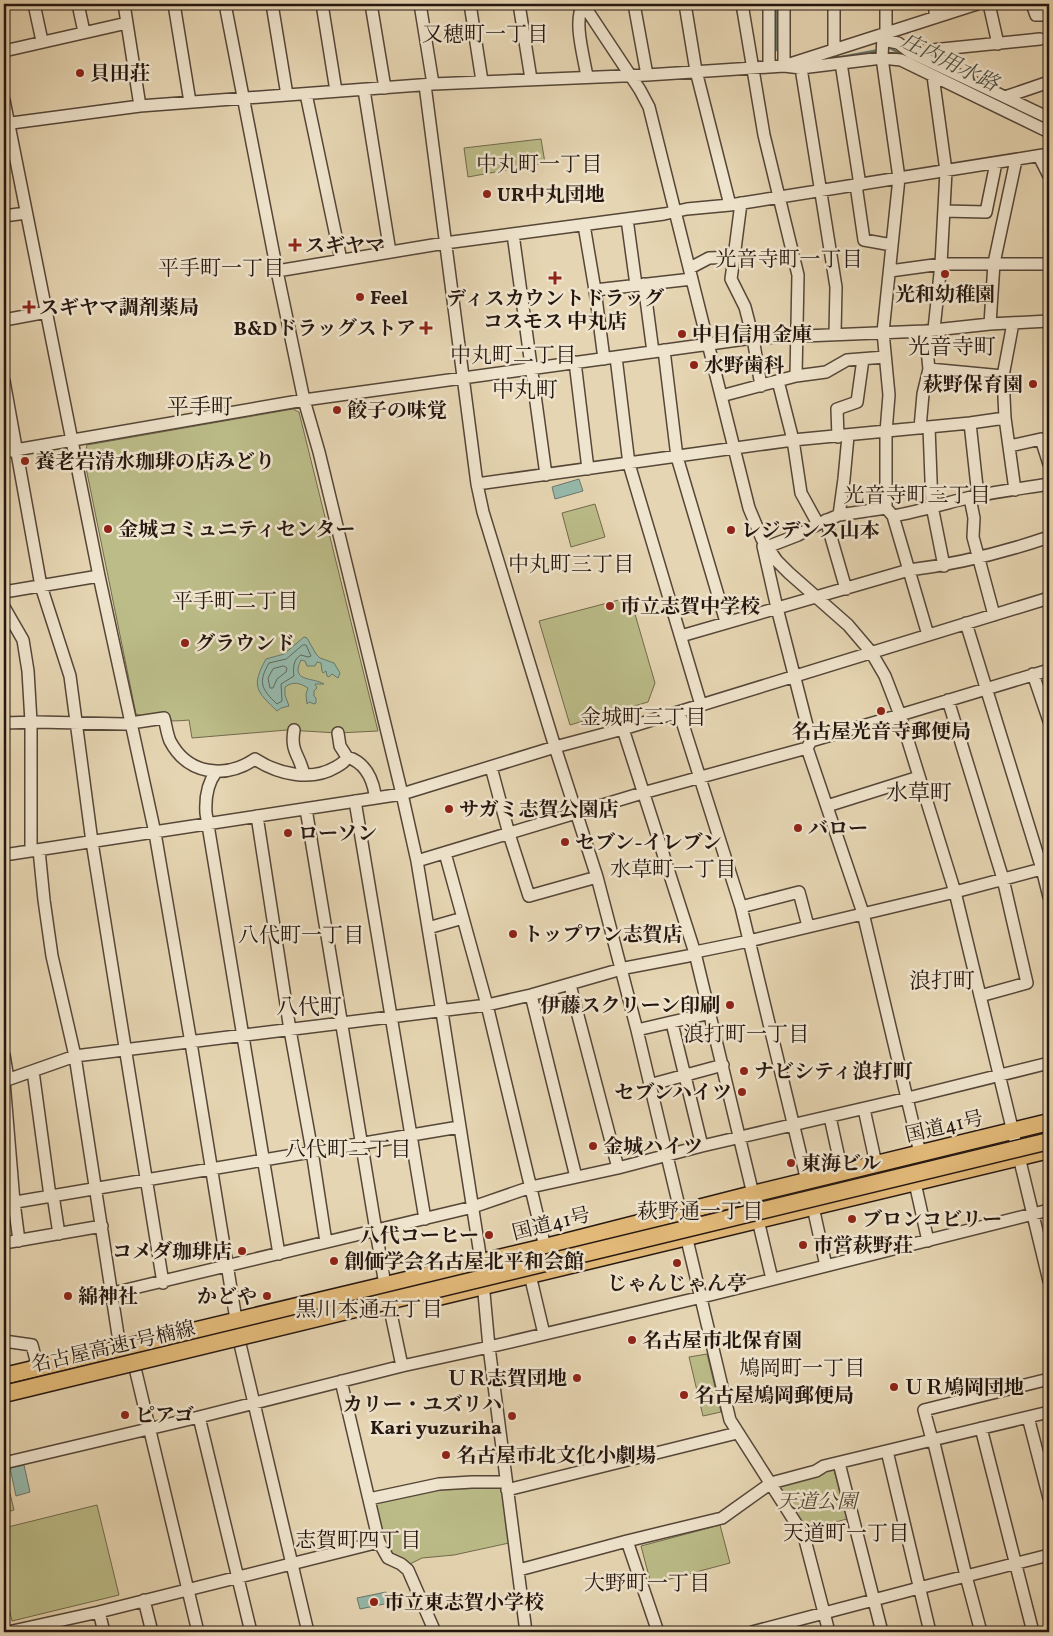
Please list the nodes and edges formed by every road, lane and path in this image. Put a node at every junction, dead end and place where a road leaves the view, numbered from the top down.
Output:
1 (34, 4) edge
2 (78, 4) edge
3 (124, 4) edge
4 (174, 4) edge
5 (225, 4) edge
6 (272, 4) edge
7 (322, 4) edge
8 (371, 4) edge
9 (420, 4) edge
10 (470, 4) edge
11 (519, 4) edge
12 (583, 4) edge
13 (634, 4) edge
14 (686, 4) edge
15 (742, 4) edge
16 (769, 4) edge
17 (784, 4) edge
18 (834, 4) edge
19 (886, 4) edge
20 (935, 4) edge
21 (977, 4) edge
22 (989, 4) edge
23 (1032, 4) edge
24 (1049, 15) edge
25 (935, 17) junction
26 (127, 23) junction
27 (84, 32) junction
28 (1040, 39) dead end
29 (42, 42) junction
30 (883, 44) junction
31 (998, 44) junction
32 (834, 50) junction
33 (4, 51) edge
34 (910, 52) junction
35 (841, 63) junction
36 (784, 66) junction
37 (769, 67) junction
38 (753, 68) junction
39 (801, 68) junction
40 (696, 71) junction
41 (629, 75) junction
42 (647, 75) junction
43 (933, 76) junction
44 (587, 77) junction
45 (531, 79) junction
46 (482, 81) junction
47 (1049, 82) edge
48 (429, 84) junction
49 (385, 88) junction
50 (364, 90) junction
51 (336, 91) junction
52 (306, 94) junction
53 (287, 95) junction
54 (1005, 97) junction
55 (243, 99) junction
56 (4, 100) edge
57 (190, 102) junction
58 (140, 106) junction
59 (1049, 118) edge
60 (6, 124) edge
61 (1049, 132) edge
62 (1044, 155) edge
63 (1016, 160) junction
64 (996, 163) junction
65 (946, 171) junction
66 (1049, 176) edge
67 (899, 178) junction
68 (858, 185) junction
69 (820, 191) junction
70 (779, 197) junction
71 (735, 204) junction
72 (944, 211) junction
73 (676, 212) junction
74 (26, 213) junction
75 (4, 216) edge
76 (627, 219) junction
77 (584, 225) junction
78 (514, 234) junction
79 (445, 244) junction
80 (892, 245) junction
81 (390, 252) junction
82 (734, 257) junction
83 (341, 260) junction
84 (994, 263) junction
85 (941, 264) junction
86 (1049, 264) edge
87 (277, 271) junction
88 (890, 271) junction
89 (691, 274) junction
90 (640, 285) junction
91 (595, 290) junction
92 (47, 312) junction
93 (4, 320) edge
94 (1049, 321) edge
95 (1013, 323) junction
96 (990, 324) junction
97 (930, 330) junction
98 (883, 332) junction
99 (835, 334) junction
100 (798, 336) junction
101 (753, 338) junction
102 (708, 344) junction
103 (658, 351) junction
104 (616, 357) junction
105 (885, 357) junction
106 (604, 359) junction
107 (863, 359) junction
108 (575, 362) junction
109 (532, 368) junction
110 (928, 369) junction
111 (796, 376) junction
112 (1003, 376) junction
113 (462, 378) junction
114 (4, 381) edge
115 (778, 381) junction
116 (761, 386) junction
117 (721, 396) junction
118 (304, 400) junction
119 (1005, 418) junction
120 (970, 423) junction
121 (924, 428) junction
122 (886, 432) junction
123 (843, 436) junction
124 (72, 440) junction
125 (793, 440) junction
126 (1010, 446) junction
127 (16, 450) junction
128 (735, 450) junction
129 (4, 452) edge
130 (677, 457) junction
131 (628, 464) junction
132 (1049, 464) edge
133 (588, 469) junction
134 (546, 475) junction
135 (477, 484) junction
136 (1049, 484) edge
137 (1015, 490) junction
138 (974, 497) junction
139 (932, 506) junction
140 (890, 512) junction
141 (839, 515) junction
142 (822, 522) junction
143 (1049, 537) edge
144 (764, 543) junction
145 (979, 559) junction
146 (944, 566) junction
147 (909, 570) junction
148 (99, 576) junction
149 (41, 586) junction
150 (846, 589) junction
151 (4, 592) edge
152 (815, 596) junction
153 (1049, 598) edge
154 (4, 607) edge
155 (777, 608) junction
156 (994, 614) junction
157 (726, 622) junction
158 (966, 623) junction
159 (928, 635) junction
160 (681, 636) junction
161 (871, 652) junction
162 (1049, 670) edge
163 (1034, 674) junction
164 (794, 676) junction
165 (986, 688) junction
166 (948, 700) junction
167 (701, 705) junction
168 (679, 712) junction
169 (900, 715) junction
170 (1049, 721) edge
171 (4, 722) edge
172 (31, 722) junction
173 (75, 722) junction
174 (130, 722) junction
175 (623, 729) junction
176 (294, 730) dead end
177 (338, 733) dead end
178 (809, 744) junction
179 (555, 747) junction
180 (347, 757) junction
181 (491, 768) junction
182 (216, 772) junction
183 (304, 775) junction
184 (919, 777) junction
185 (701, 778) junction
186 (642, 793) junction
187 (375, 794) dead end
188 (402, 794) junction
189 (355, 802) junction
190 (827, 806) junction
191 (306, 809) junction
192 (576, 813) junction
193 (257, 816) junction
194 (208, 824) junction
195 (155, 833) junction
196 (509, 834) junction
197 (92, 842) junction
198 (35, 851) junction
199 (445, 853) junction
200 (4, 855) edge
201 (417, 861) junction
202 (1046, 868) edge
203 (597, 877) junction
204 (1003, 879) junction
205 (955, 892) junction
206 (1049, 897) edge
207 (740, 907) junction
208 (863, 913) junction
209 (463, 918) junction
210 (808, 926) junction
211 (428, 928) junction
212 (748, 941) junction
213 (696, 953) junction
214 (621, 970) junction
215 (570, 985) junction
216 (531, 995) junction
217 (980, 996) junction
218 (487, 1005) junction
219 (442, 1012) junction
220 (711, 1013) junction
221 (390, 1017) junction
222 (341, 1023) junction
223 (672, 1023) junction
224 (290, 1030) junction
225 (637, 1030) junction
226 (243, 1036) junction
227 (191, 1043) junction
228 (125, 1050) junction
229 (4, 1055) edge
230 (75, 1056) junction
231 (1049, 1063) edge
232 (723, 1065) junction
233 (33, 1071) junction
234 (999, 1075) junction
235 (685, 1076) junction
236 (5, 1081) edge
237 (649, 1085) junction
238 (908, 1098) junction
239 (864, 1109) junction
240 (830, 1117) junction
241 (1049, 1122) edge
242 (793, 1125) junction
243 (459, 1127) junction
244 (1012, 1131) junction
245 (1049, 1131) edge
246 (410, 1135) junction
247 (740, 1137) junction
248 (1049, 1140) edge
249 (360, 1142) junction
250 (702, 1146) junction
251 (1049, 1150) edge
252 (312, 1151) junction
253 (920, 1153) junction
254 (667, 1155) junction
255 (1018, 1158) junction
256 (264, 1159) junction
257 (876, 1164) junction
258 (618, 1168) junction
259 (211, 1169) junction
260 (842, 1172) junction
261 (576, 1177) junction
262 (146, 1180) junction
263 (807, 1181) junction
264 (915, 1183) junction
265 (531, 1187) junction
266 (96, 1188) junction
267 (753, 1194) junction
268 (51, 1196) junction
269 (9, 1203) edge
270 (473, 1207) junction
271 (813, 1207) junction
272 (1049, 1210) edge
273 (681, 1212) junction
274 (1033, 1214) junction
275 (425, 1219) junction
276 (758, 1220) junction
277 (102, 1226) junction
278 (375, 1231) junction
279 (59, 1234) junction
280 (687, 1237) junction
281 (928, 1240) junction
282 (19, 1241) junction
283 (326, 1242) junction
284 (4, 1243) edge
285 (545, 1247) junction
286 (279, 1254) junction
287 (481, 1261) junction
288 (826, 1266) junction
289 (227, 1267) junction
290 (530, 1275) junction
291 (772, 1279) junction
292 (1049, 1281) edge
293 (163, 1282) junction
294 (385, 1286) junction
295 (483, 1286) junction
296 (112, 1293) junction
297 (702, 1297) junction
298 (390, 1308) junction
299 (237, 1320) junction
300 (544, 1334) junction
301 (4, 1341) edge
302 (240, 1344) junction
303 (120, 1348) junction
304 (489, 1348) junction
305 (402, 1366) junction
306 (38, 1368) junction
307 (135, 1368) junction
308 (4, 1376) edge
309 (1049, 1379) edge
310 (341, 1381) junction
311 (4, 1383) edge
312 (4, 1394) edge
313 (4, 1400) edge
314 (253, 1403) junction
315 (1049, 1412) edge
316 (198, 1417) junction
317 (1028, 1417) junction
318 (981, 1428) junction
319 (149, 1429) junction
320 (737, 1432) junction
321 (934, 1439) junction
322 (887, 1451) junction
323 (4, 1463) edge
324 (839, 1463) junction
325 (771, 1483) junction
326 (506, 1486) junction
327 (1049, 1498) edge
328 (369, 1499) junction
329 (627, 1541) junction
330 (379, 1542) junction
331 (1049, 1555) edge
332 (292, 1563) junction
333 (1016, 1564) junction
334 (519, 1570) junction
335 (966, 1576) junction
336 (238, 1578) junction
337 (918, 1588) junction
338 (188, 1589) junction
339 (144, 1600) junction
340 (875, 1600) junction
341 (99, 1612) junction
342 (824, 1613) junction
343 (52, 1627) edge
344 (776, 1630) edge
345 (8, 1632) edge
346 (104, 1632) edge
347 (152, 1632) edge
348 (198, 1632) edge
349 (251, 1632) edge
350 (308, 1632) edge
351 (435, 1632) edge
352 (526, 1632) edge
353 (658, 1632) edge
354 (752, 1632) edge
355 (829, 1632) edge
356 (882, 1632) edge
357 (930, 1632) edge
358 (981, 1632) edge
359 (1033, 1632) edge

1 - 29 street
2 - 27 street
3 - 26 street
4 - 57 street
5 - 55 street
6 - 53 street
7 - 51 street
8 - 49 street
9 - 48 street
10 - 46 street
11 - 45 street
12 - 41 street
12 - 44 street
13 - 42 street
14 - 40 street
15 - 38 street
16 - 37 street
17 - 36 street
18 - 32 street
19 - 30 street
20 - 25 street
21 - 25 street
22 - 31 street
23 - 24 street
25 - 30 street
26 - 27 street
26 - 58 street
27 - 29 street
28 - 31 street
29 - 33 street
30 - 32 street
30 - 34 street
30 - 35 street
30 - 43 street
30 - 67 street
31 - 34 street
32 - 36 street
34 - 54 street
35 - 39 street
35 - 68 street
36 - 37 street
36 - 39 street
37 - 38 street
38 - 40 street
38 - 70 street
39 - 69 street
40 - 42 street
40 - 71 street
41 - 42 street
41 - 44 street
41 - 73 street
43 - 61 street
43 - 65 street
44 - 45 street
45 - 46 street
46 - 48 street
47 - 54 street
48 - 49 street
48 - 79 street
49 - 50 street
50 - 51 street
50 - 81 street
51 - 52 street
52 - 53 street
52 - 83 street
53 - 55 street
54 - 59 street
55 - 57 street
55 - 87 street
56 - 60 street
57 - 58 street
58 - 60 street
60 - 74 street
62 - 63 street
62 - 66 street
63 - 64 street
63 - 84 street
64 - 65 street
64 - 72 street
65 - 67 street
65 - 72 street
67 - 68 street
67 - 80 street
68 - 69 street
68 - 80 street
69 - 70 street
69 - 99 street
70 - 71 street
70 - 100 street
71 - 73 street
71 - 82 street
72 - 85 street
73 - 76 street
73 - 89 street
74 - 75 street
74 - 92 street
76 - 77 street
76 - 90 street
77 - 78 street
77 - 91 street
78 - 79 street
78 - 109 street
79 - 81 street
79 - 113 street
80 - 88 street
81 - 83 street
82 - 89 street
82 - 101 street
83 - 87 street
84 - 85 street
84 - 86 street
84 - 96 street
85 - 88 street
85 - 97 street
87 - 118 street
88 - 98 street
89 - 90 street
89 - 102 street
90 - 91 street
90 - 103 street
91 - 106 street
92 - 93 street
92 - 124 street
94 - 95 street
95 - 96 street
95 - 112 street
96 - 97 street
97 - 98 street
97 - 110 street
98 - 99 street
98 - 105 street
99 - 100 street
100 - 101 street
100 - 111 street
101 - 102 street
101 - 116 street
102 - 103 street
102 - 117 street
103 - 104 street
103 - 130 street
104 - 106 street
104 - 131 street
105 - 107 street
105 - 122 street
106 - 108 street
107 - 111 street
107 - 123 street
108 - 109 street
108 - 133 street
109 - 113 street
109 - 134 street
110 - 112 street
110 - 121 street
111 - 115 street
112 - 119 street
113 - 118 street
113 - 135 street
114 - 127 street
115 - 116 street
115 - 125 street
116 - 117 street
117 - 128 street
118 - 124 street
118 - 188 street
119 - 120 street
119 - 126 street
120 - 121 street
120 - 138 street
121 - 122 street
121 - 139 street
122 - 123 street
122 - 140 street
123 - 125 street
123 - 141 street
124 - 127 street
124 - 148 street
125 - 128 street
125 - 142 street
126 - 132 street
126 - 137 street
127 - 129 street
127 - 149 street
128 - 130 street
128 - 144 street
130 - 131 street
130 - 157 street
131 - 133 street
131 - 160 street
133 - 134 street
134 - 135 street
135 - 179 street
136 - 137 street
137 - 138 street
138 - 139 street
138 - 145 street
139 - 140 street
139 - 146 street
140 - 141 street
140 - 147 street
141 - 142 street
142 - 144 street
142 - 150 street
143 - 145 street
144 - 152 street
144 - 155 street
145 - 146 street
145 - 156 street
146 - 147 street
147 - 150 street
147 - 159 street
148 - 149 street
148 - 174 street
149 - 151 street
149 - 173 street
150 - 152 street
152 - 155 street
152 - 161 street
153 - 156 street
154 - 172 street
155 - 157 street
155 - 164 street
156 - 158 street
157 - 160 street
158 - 159 street
158 - 165 street
159 - 161 street
160 - 167 street
161 - 164 street
161 - 169 street
162 - 163 street
163 - 165 street
163 - 170 street
164 - 167 street
164 - 178 street
165 - 166 street
165 - 202 street
166 - 169 street
166 - 204 street
167 - 168 street
168 - 175 street
168 - 185 street
169 - 178 street
169 - 184 street
171 - 172 street
172 - 173 street
172 - 198 street
173 - 174 street
173 - 197 street
174 - 182 street
174 - 195 street
175 - 179 street
175 - 186 street
176 - 183 street
177 - 180 street
178 - 185 street
178 - 190 street
179 - 181 street
179 - 192 street
180 - 183 street
180 - 187 street
181 - 188 street
181 - 196 street
182 - 183 street
182 - 194 street
184 - 190 street
184 - 205 street
185 - 186 street
185 - 207 street
186 - 192 street
186 - 213 street
188 - 189 street
188 - 201 street
189 - 191 street
189 - 221 street
190 - 208 street
191 - 193 street
191 - 222 street
192 - 196 street
192 - 203 street
193 - 194 street
193 - 224 street
194 - 195 street
194 - 226 street
195 - 197 street
195 - 227 street
196 - 199 street
196 - 203 street
197 - 198 street
197 - 228 street
198 - 200 street
198 - 230 street
199 - 201 street
199 - 209 street
201 - 211 street
202 - 204 street
202 - 206 street
203 - 214 street
204 - 205 street
204 - 217 street
205 - 208 street
205 - 217 street
207 - 210 street
207 - 212 street
208 - 210 street
208 - 238 street
209 - 211 street
209 - 218 street
210 - 212 street
211 - 219 street
212 - 213 street
212 - 242 street
213 - 214 street
213 - 220 street
214 - 215 street
214 - 225 street
215 - 216 street
215 - 258 street
216 - 218 street
216 - 261 street
217 - 234 street
218 - 219 street
218 - 265 street
219 - 221 street
219 - 243 street
220 - 223 street
220 - 232 street
221 - 222 street
221 - 246 street
222 - 224 street
222 - 249 street
223 - 225 street
223 - 235 street
224 - 226 street
224 - 252 street
225 - 237 street
226 - 227 street
226 - 256 street
227 - 228 street
227 - 259 street
228 - 230 street
228 - 262 street
229 - 236 street
230 - 233 street
230 - 266 street
231 - 234 street
232 - 235 street
232 - 247 street
233 - 236 street
233 - 268 street
234 - 238 street
234 - 244 street
235 - 237 street
235 - 250 street
236 - 269 street
237 - 254 street
238 - 239 street
238 - 253 street
239 - 240 street
239 - 257 street
240 - 242 street
240 - 260 street
241 - 244 highway, 国道41号
242 - 247 street
242 - 263 street
243 - 246 street
243 - 270 street
244 - 253 highway, 国道41号
244 - 255 street
245 - 311 highway, 名古屋高速1号楠線
246 - 249 street
246 - 275 street
247 - 250 street
247 - 267 street
248 - 312 highway, 名古屋高速1号楠線, bridge
249 - 252 street
249 - 278 street
250 - 254 street
251 - 255 highway
252 - 256 street
252 - 283 street
253 - 257 highway, 国道41号
254 - 258 street
254 - 273 street
255 - 264 highway
255 - 274 street
256 - 259 street
256 - 286 street
257 - 260 highway, 国道41号
258 - 261 street
259 - 262 street
259 - 289 street
260 - 263 highway, 国道41号
261 - 265 street
262 - 266 street
262 - 293 street
263 - 267 highway, 国道41号
264 - 271 highway
264 - 281 street
265 - 270 street
265 - 285 street
266 - 268 street
266 - 277 street
267 - 273 highway, 国道41号
268 - 269 street
268 - 279 street
269 - 282 street
270 - 275 street
270 - 287 street
271 - 276 highway
271 - 288 street
272 - 274 street
273 - 280 street
273 - 285 highway, 国道41号
274 - 281 street
274 - 292 street
275 - 278 street
276 - 280 highway
276 - 291 street
277 - 279 street
277 - 296 street
278 - 283 street
278 - 294 street
279 - 282 street
280 - 290 highway
280 - 297 street
281 - 288 street
282 - 284 street
283 - 286 street
285 - 287 highway, 国道41号
286 - 289 street
287 - 294 highway, 国道41号
287 - 295 street
288 - 291 street
289 - 293 street
289 - 299 street
290 - 295 highway
290 - 300 street
291 - 297 street
293 - 296 street
294 - 299 highway, 国道41号
295 - 298 highway
295 - 304 street
296 - 303 street
297 - 300 street
297 - 320 street
298 - 302 highway
298 - 305 street
299 - 302 street
299 - 303 highway, 国道41号
300 - 304 street
301 - 306 street
302 - 307 highway
302 - 314 street
303 - 306 highway, 国道41号
304 - 305 street
304 - 326 street
305 - 310 street
306 - 308 highway, 国道41号
307 - 313 highway
307 - 319 street
309 - 321 street
310 - 314 street
310 - 328 street
314 - 316 street
314 - 332 street
315 - 317 street
316 - 319 street
316 - 336 street
317 - 318 street
317 - 327 street
318 - 321 street
318 - 333 street
319 - 323 street
319 - 338 street
320 - 325 street
320 - 326 street
321 - 322 street
321 - 335 street
322 - 324 street
322 - 337 street
324 - 325 street
324 - 340 street
325 - 329 street
325 - 342 street
326 - 328 street
326 - 334 street
328 - 330 street
329 - 334 street
329 - 353 street
330 - 332 street
330 - 351 street
331 - 333 street
332 - 336 street
332 - 350 street
333 - 335 street
333 - 359 street
334 - 352 street
335 - 337 street
335 - 358 street
336 - 338 street
336 - 349 street
337 - 340 street
337 - 357 street
338 - 339 street
338 - 348 street
339 - 341 street
339 - 347 street
340 - 342 street
340 - 356 street
341 - 343 street
341 - 346 street
342 - 344 street
342 - 355 street
343 - 345 street
344 - 354 street

